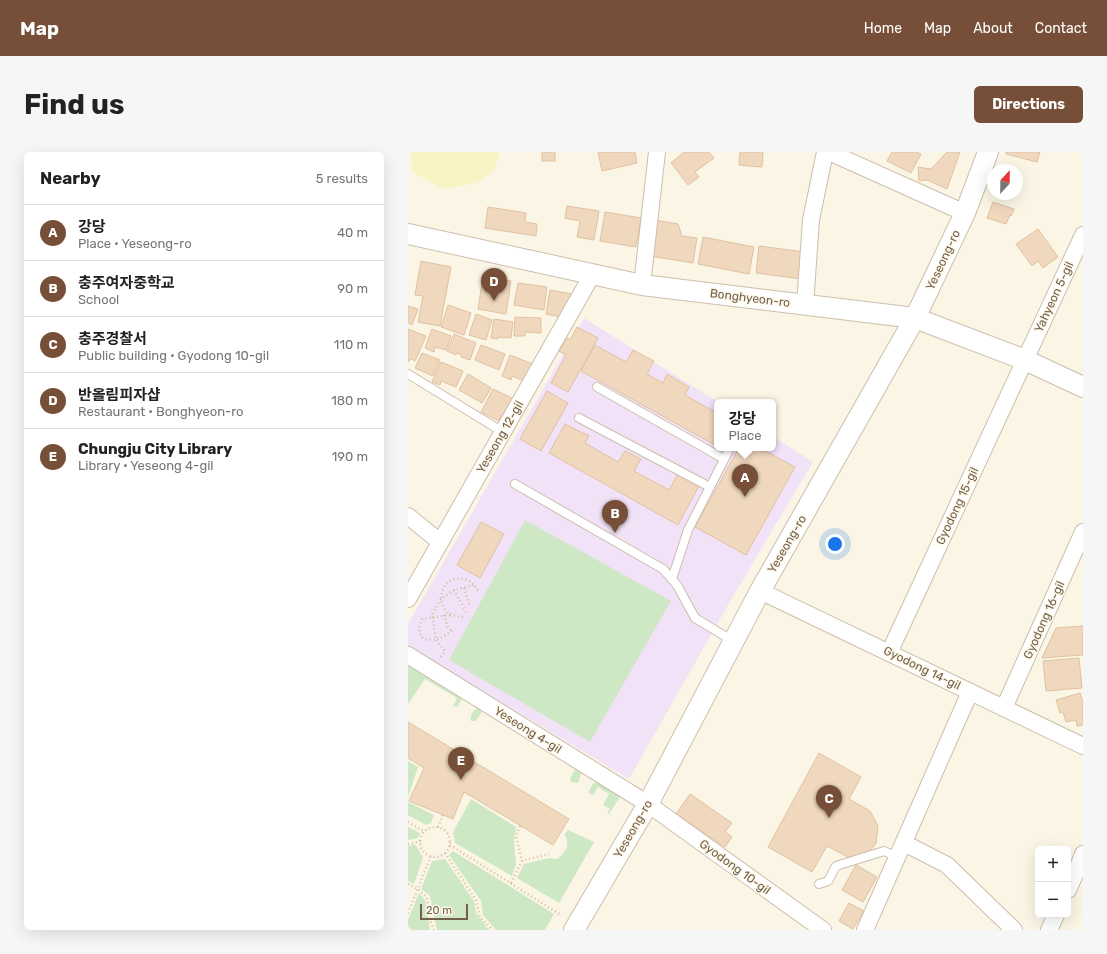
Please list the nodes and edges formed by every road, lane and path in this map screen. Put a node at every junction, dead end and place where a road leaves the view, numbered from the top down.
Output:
1 (657, 152) edge
2 (824, 152) edge
3 (829, 152) edge
4 (985, 154) edge
5 (965, 213) junction
6 (408, 234) edge
7 (1083, 235) edge
8 (592, 275) junction
9 (642, 285) junction
10 (805, 305) junction
11 (915, 318) junction
12 (1025, 360) junction
13 (408, 374) edge
14 (597, 387) dead end
15 (1083, 387) edge
16 (579, 418) dead end
17 (503, 432) junction
18 (728, 451) edge
19 (724, 459) junction
20 (515, 484) dead end
21 (710, 488) junction
22 (408, 516) edge
23 (1083, 532) edge
24 (440, 542) junction
25 (672, 579) junction
26 (474, 586) junction
27 (464, 588) junction
28 (454, 590) junction
29 (760, 591) junction
30 (479, 593) dead end
31 (408, 599) edge
32 (440, 600) junction
33 (470, 606) dead end
34 (466, 612) dead end
35 (451, 615) junction
36 (432, 616) junction
37 (444, 616) junction
38 (463, 617) dead end
39 (436, 640) junction
40 (734, 642) junction
41 (889, 653) junction
42 (408, 655) edge
43 (434, 671) junction
44 (970, 692) junction
45 (1004, 708) junction
46 (1083, 746) edge
47 (648, 804) junction
48 (443, 815) dead end
49 (408, 822) edge
50 (520, 826) dead end
51 (438, 827) junction
52 (425, 832) junction
53 (421, 841) junction
54 (408, 844) edge
55 (450, 845) junction
56 (901, 850) junction
57 (445, 853) junction
58 (549, 854) dead end
59 (1083, 854) edge
60 (431, 856) junction
61 (522, 861) junction
62 (1080, 872) edge
63 (511, 883) junction
64 (408, 884) edge
65 (819, 884) dead end
66 (1071, 886) edge
67 (418, 889) junction
68 (408, 913) edge
69 (561, 914) dead end
70 (1055, 918) edge
71 (803, 924) edge
72 (434, 930) edge
73 (493, 930) edge
74 (574, 930) edge
75 (823, 930) edge
76 (865, 930) edge
77 (1014, 930) edge
78 (1049, 930) edge

1 - 9 street
2 - 10 street
3 - 5 street
4 - 5 street, Yeseong-ro
5 - 11 street, Yeseong-ro
6 - 8 street, Bonghyeon-ro
7 - 12 street, Yahyeon 5-gil
8 - 9 street, Bonghyeon-ro
8 - 17 street, Yeseong 12-gil
9 - 10 street, Bonghyeon-ro
10 - 11 street, Bonghyeon-ro
11 - 12 street, Bonghyeon-ro
11 - 29 street, Yeseong-ro
12 - 15 street, Bonghyeon-ro
12 - 41 street, Gyodong 15-gil
13 - 17 lane
14 - 19 lane
16 - 21 lane
17 - 24 street, Yeseong 12-gil
18 - 19 lane
19 - 21 lane
20 - 25 lane
21 - 25 lane
22 - 24 street
23 - 45 street, Gyodong 16-gil
24 - 31 street, Yeseong 12-gil
25 - 40 lane
26 - 27 path
26 - 30 path
26 - 32 path
27 - 28 path
27 - 33 path
28 - 32 path
28 - 34 path
29 - 40 street, Yeseong-ro
29 - 41 street, Gyodong 14-gil
32 - 35 path
32 - 36 path
35 - 37 path
35 - 38 path
36 - 37 path
36 - 39 path
36 - 39 path
37 - 39 path
39 - 43 path
40 - 47 street, Yeseong-ro
41 - 44 street, Gyodong 14-gil
42 - 43 street, Yeseong 4-gil
43 - 47 street, Yeseong 4-gil
44 - 45 street, Gyodong 14-gil
44 - 56 street
45 - 46 street, Gyodong 14-gil
47 - 71 street, Gyodong 10-gil
47 - 74 street, Yeseong-ro
48 - 51 path
49 - 52 path
50 - 61 path
51 - 52 path
51 - 55 path
52 - 53 path
53 - 54 path
53 - 60 path
55 - 57 path
55 - 63 path
56 - 65 lane
56 - 76 street
56 - 77 street
57 - 60 path
57 - 73 path
58 - 61 path
59 - 62 street
60 - 67 path
61 - 63 path
62 - 66 street
63 - 69 path
64 - 67 path
67 - 68 path
67 - 72 path
70 - 78 street
71 - 75 street, Gyodong 10-gil

